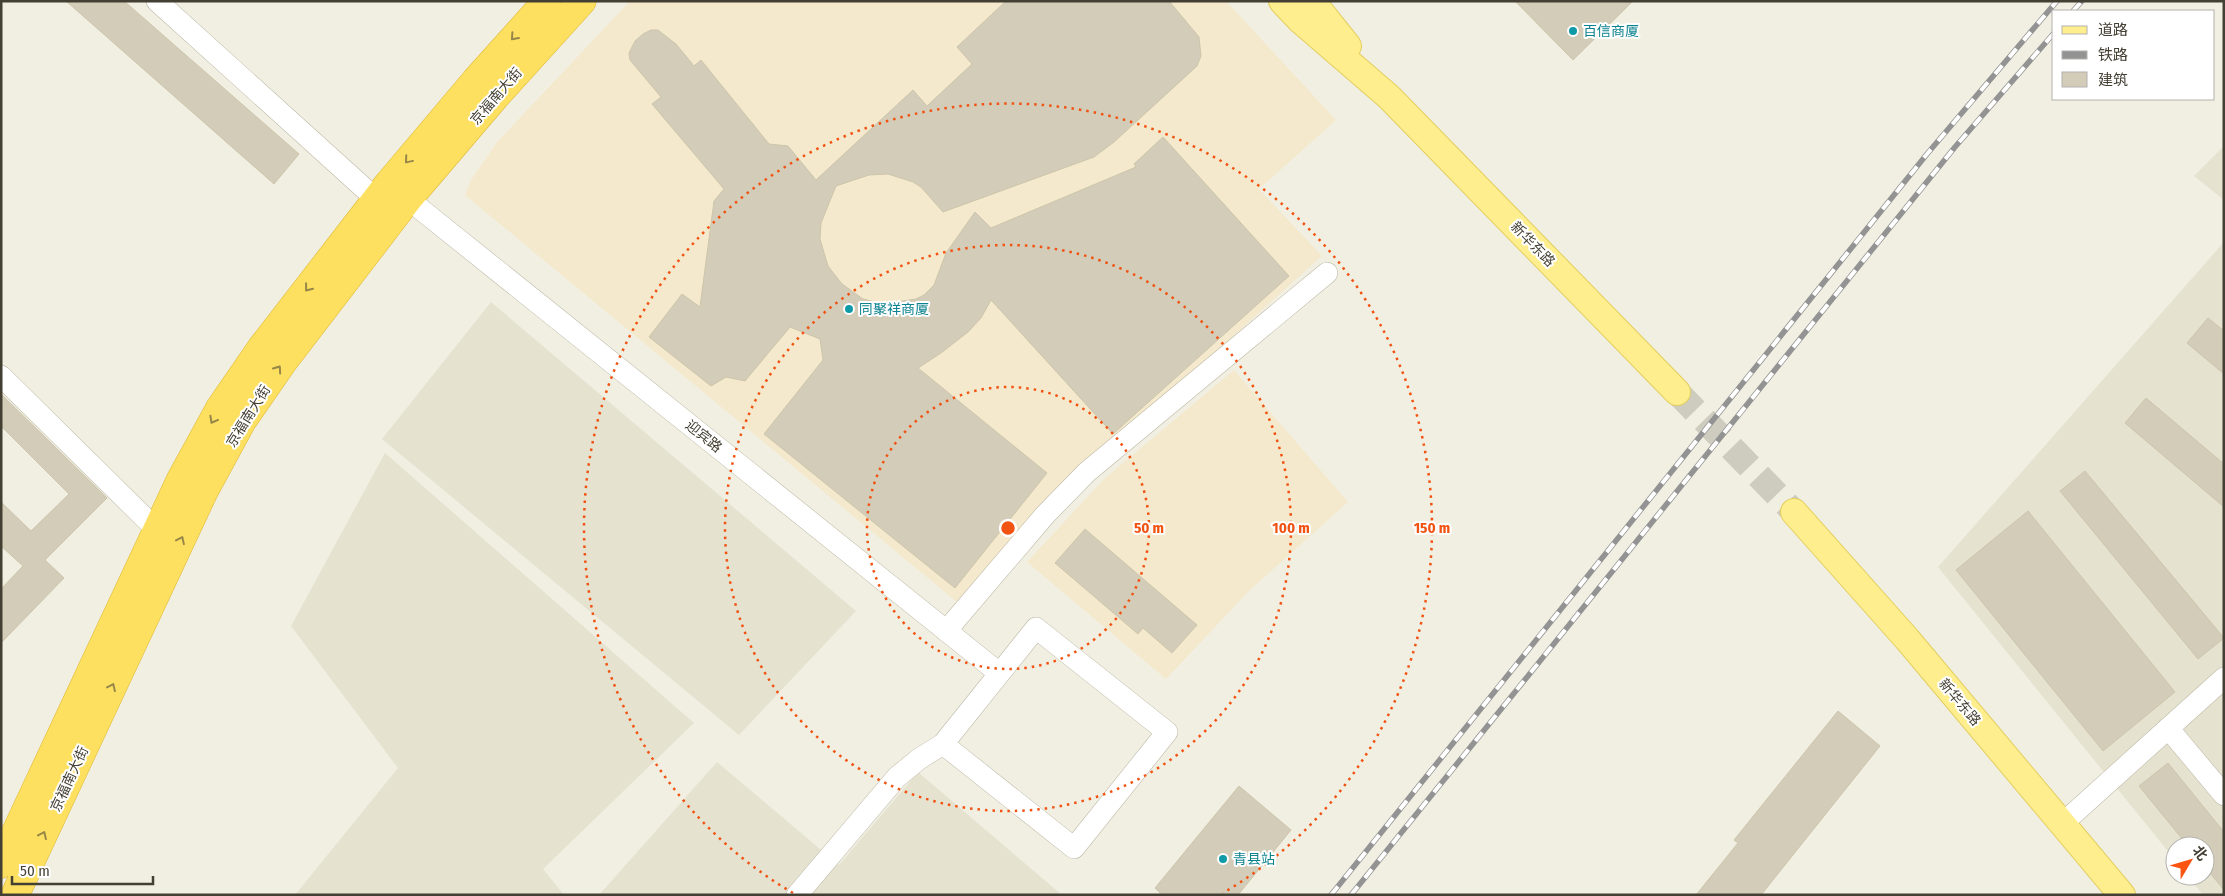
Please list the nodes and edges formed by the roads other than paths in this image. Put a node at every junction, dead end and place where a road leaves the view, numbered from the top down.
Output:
1 (157, 1) edge
2 (547, 1) edge
3 (582, 1) edge
4 (1282, 1) edge
5 (1312, 1) edge
6 (1389, 97) junction
7 (376, 199) junction
8 (408, 199) junction
9 (1326, 273) dead end
10 (1, 376) edge
11 (1677, 392) tunnel mouth
12 (1794, 512) tunnel mouth
13 (157, 530) junction
14 (946, 631) junction
15 (999, 673) junction
16 (2224, 678) edge
17 (2168, 728) junction
18 (943, 744) junction
19 (2224, 795) edge
20 (2062, 824) junction
21 (1, 864) edge
22 (15, 895) edge
23 (797, 895) edge
24 (2122, 895) edge

1 - 7 street
2 -> 7 highway, 京福南大街
3 - 8 highway, 京福南大街
4 - 6 main road, 新华东路
5 - 6 main road, 新华东路
6 - 11 main road, 新华东路
7 -> 13 highway, 京福南大街
8 - 14 street, 迎宾路
22 -> 8 highway, 京福南大街
9 - 14 street
10 - 13 street
12 - 20 main road, 新华东路
13 - 21 highway, 京福南大街
14 - 15 street, 迎宾路
15 - 18 street
15 - 18 street
16 - 17 street
17 - 19 street
17 - 20 street
18 - 23 street
20 - 24 main road, 新华东路

